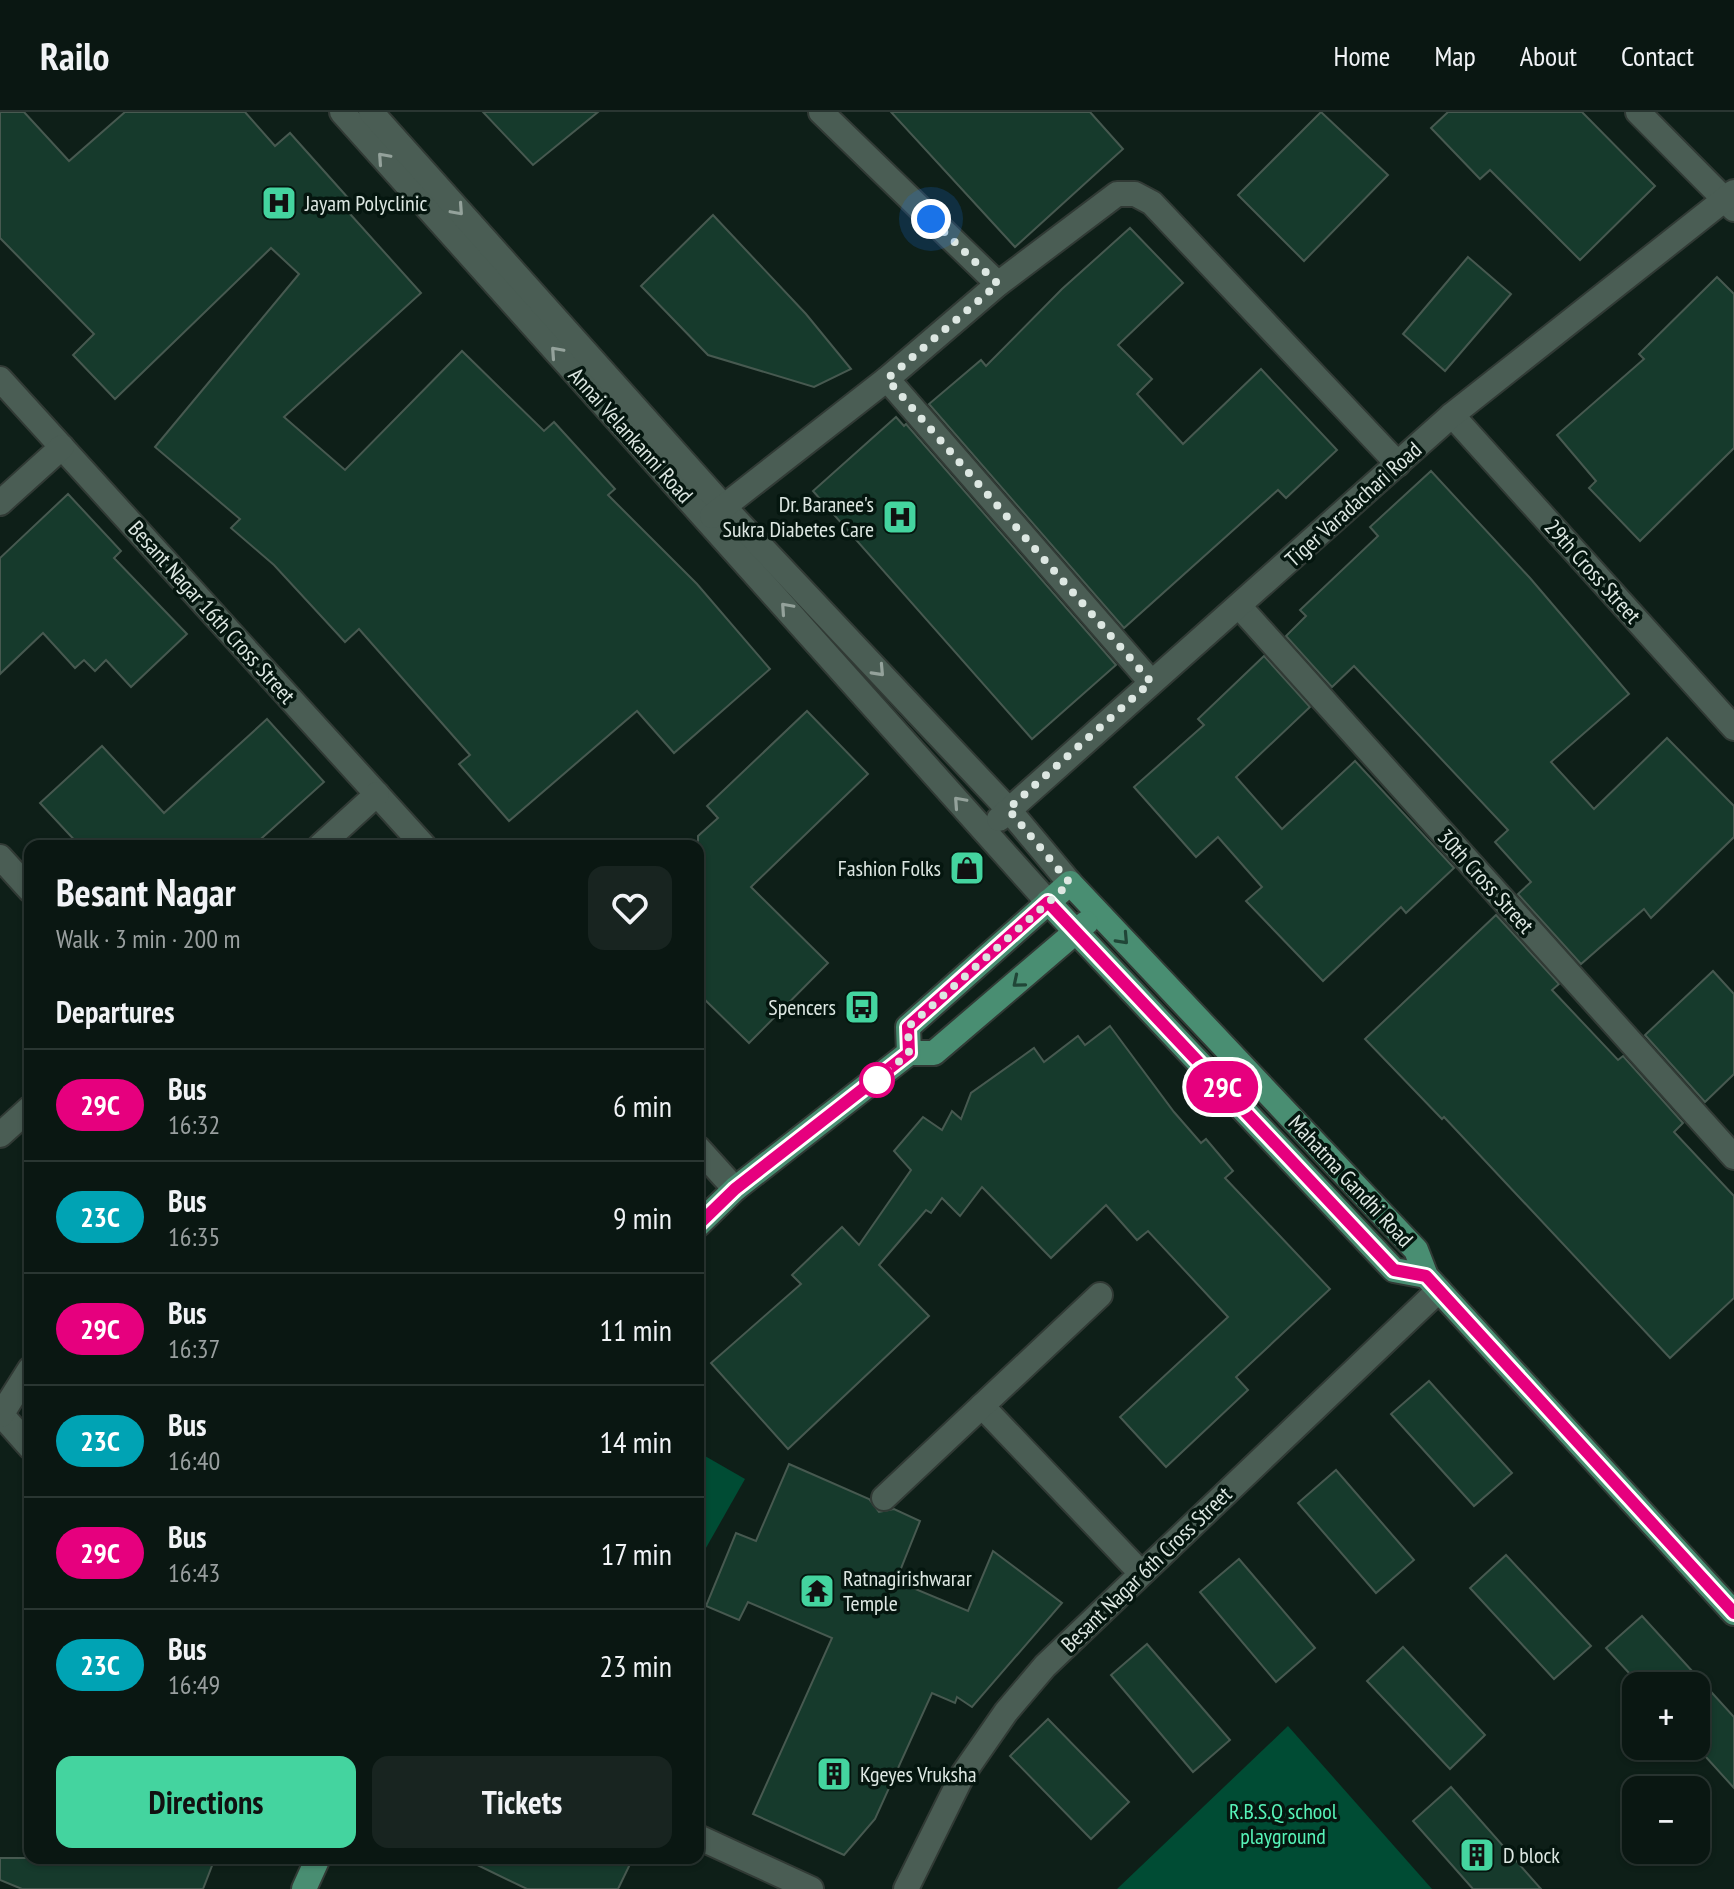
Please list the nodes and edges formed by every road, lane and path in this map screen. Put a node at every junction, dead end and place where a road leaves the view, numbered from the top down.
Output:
1 (342, 112) edge
2 (371, 112) edge
3 (821, 112) edge
4 (1638, 112) edge
5 (1731, 200) edge
6 (998, 284) junction
7 (0, 379) edge
8 (887, 379) junction
9 (1452, 415) junction
10 (62, 447) junction
11 (1398, 464) junction
12 (0, 503) edge
13 (715, 513) junction
14 (1239, 606) junction
15 (1151, 682) junction
16 (1734, 728) edge
17 (377, 794) junction
18 (1008, 809) junction
19 (985, 831) junction
20 (327, 840) edge
21 (419, 840) edge
22 (0, 857) edge
23 (24, 883) edge
24 (1070, 883) junction
25 (1048, 902) junction
26 (1097, 912) junction
27 (1077, 932) junction
28 (909, 1053) junction
29 (24, 1113) edge
30 (0, 1135) edge
31 (704, 1155) edge
32 (1734, 1157) edge
33 (735, 1189) junction
34 (704, 1219) edge
35 (1432, 1283) junction
36 (1100, 1295) dead end
37 (24, 1378) edge
38 (982, 1406) junction
39 (1, 1414) edge
40 (24, 1440) edge
41 (884, 1498) dead end
42 (1141, 1573) junction
43 (1732, 1607) edge
44 (704, 1840) edge
45 (315, 1864) edge
46 (304, 1889) edge
47 (811, 1889) edge
48 (906, 1889) edge

13 -> 1 street, Annai Velankanni Road
2 -> 13 street, Annai Velankanni Road
3 - 6 street
4 - 5 street
5 - 9 street, Tiger Varadachari Road
6 - 8 street
6 - 11 street
7 - 10 street, Besant Nagar 16th Cross Street
8 - 13 street
8 - 15 street
9 - 11 street, Tiger Varadachari Road
9 - 16 street, 29th Cross Street
10 - 12 street
10 - 17 street, Besant Nagar 16th Cross Street
11 - 14 street, Tiger Varadachari Road
13 -> 18 street, Annai Velankanni Road
19 -> 13 street, Annai Velankanni Road
14 - 15 street, Tiger Varadachari Road
14 - 32 street, 30th Cross Street
15 - 18 street, Tiger Varadachari Road
17 - 20 street
17 - 21 street, Besant Nagar 16th Cross Street
18 - 19 street, Tiger Varadachari Road
18 - 24 street, Annai Velankanni Road
19 - 25 street, Annai Velankanni Road
22 - 23 street
24 - 25 main road
24 - 26 main road, Mahatma Gandhi Road
25 - 27 main road, Mahatma Gandhi Road
25 - 28 main road
26 - 27 main road
26 -> 35 main road, Mahatma Gandhi Road
27 -> 28 main road
27 - 35 main road, Mahatma Gandhi Road
28 - 33 main road
29 - 30 street
31 - 33 street
33 - 34 main road
35 - 42 street, Besant Nagar 6th Cross Street
35 - 43 main road, Mahatma Gandhi Road
36 - 38 street
37 - 39 street
38 - 41 street
38 - 42 street
39 - 40 street
42 - 48 street, Besant Nagar 6th Cross Street
44 - 47 street
45 - 46 main road

